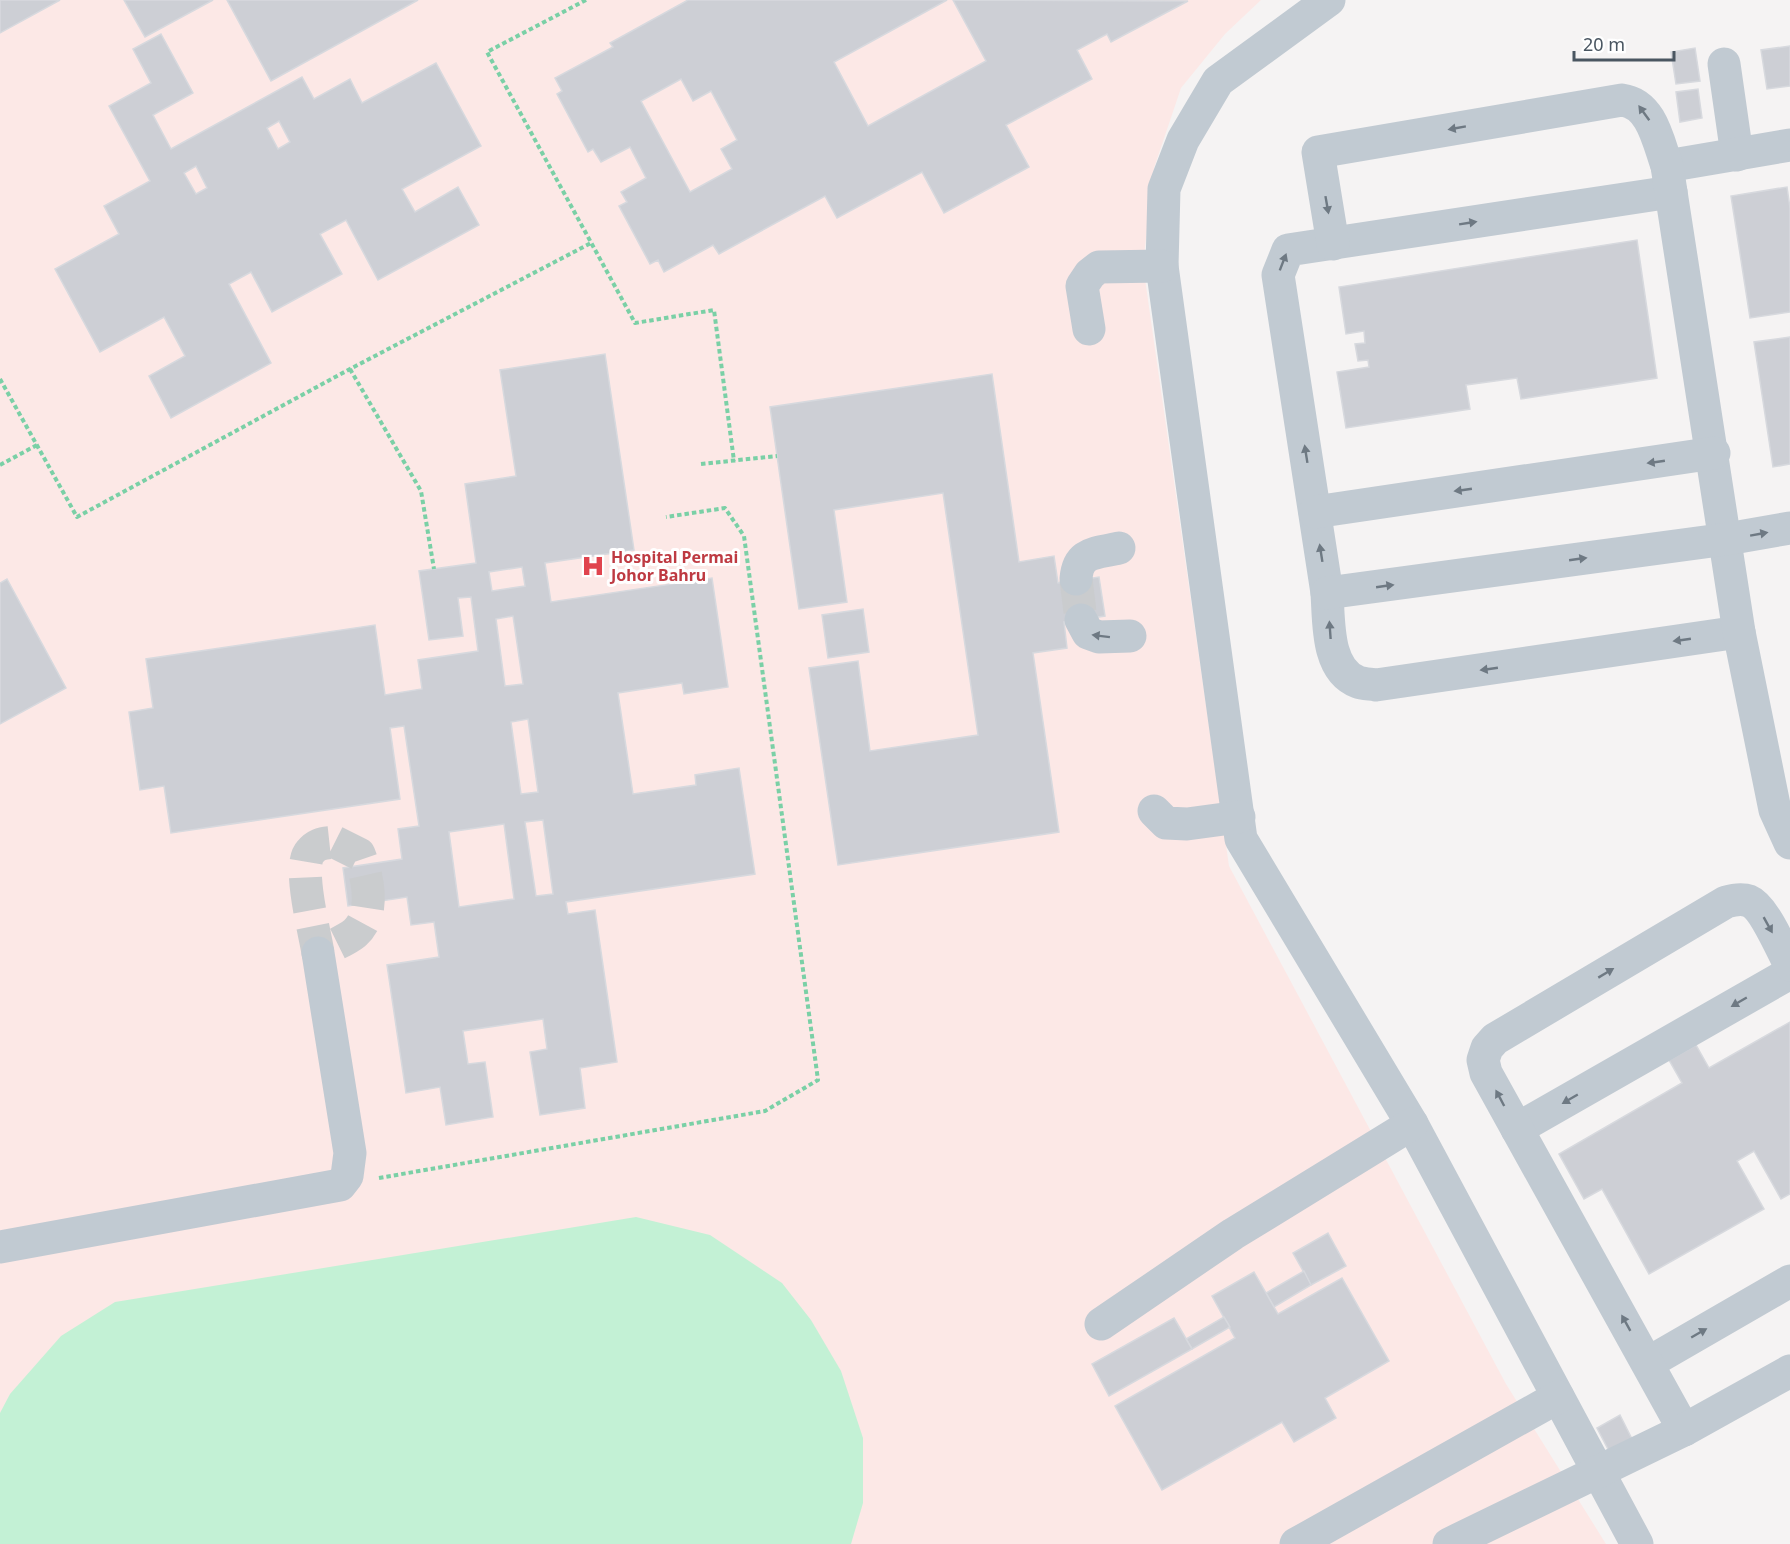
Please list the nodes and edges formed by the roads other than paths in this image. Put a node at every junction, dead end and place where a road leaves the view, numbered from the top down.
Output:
1 (1329, 0) edge
2 (1724, 64) dead end
3 (1790, 145) edge
4 (1737, 154) junction
5 (1669, 179) junction
6 (1333, 244) junction
7 (1161, 266) junction
8 (1089, 329) dead end
9 (1714, 453) junction
10 (1315, 512) junction
11 (1790, 528) edge
12 (1727, 539) junction
13 (1119, 548) dead end
14 (1076, 579) tunnel mouth
15 (1327, 593) junction
16 (1081, 620) tunnel mouth
17 (1739, 632) junction
18 (1130, 636) dead end
19 (1154, 811) dead end
20 (1239, 817) junction
21 (1790, 843) edge
22 (318, 953) dead end
23 (1790, 965) edge
24 (1790, 973) edge
25 (1412, 1124) junction
26 (1517, 1129) junction
27 (0, 1247) edge
28 (1790, 1281) edge
29 (1101, 1324) dead end
30 (1648, 1363) junction
31 (1790, 1371) edge
32 (1558, 1396) junction
33 (1684, 1430) junction
34 (1598, 1471) junction
35 (1296, 1544) edge
36 (1449, 1544) edge
37 (1637, 1544) edge

1 - 7 street
2 - 4 street
3 - 4 street
4 - 5 street
6 -> 5 street
5 -> 6 street
5 - 9 street
10 -> 6 street
7 - 8 street
7 - 20 street
9 -> 10 street
9 - 12 street
15 -> 10 street
12 -> 11 street
15 -> 12 street
12 - 17 street
13 - 14 street
17 -> 15 street
18 -> 16 street
17 - 21 street
19 - 20 street
20 - 25 street
22 - 27 street
26 -> 23 street
24 -> 26 street
25 - 29 street
25 - 32 street
30 -> 26 street
30 -> 28 street
30 - 33 street
31 - 33 street
32 - 34 street
32 - 35 street
33 - 34 street
34 - 36 street
34 - 37 street

